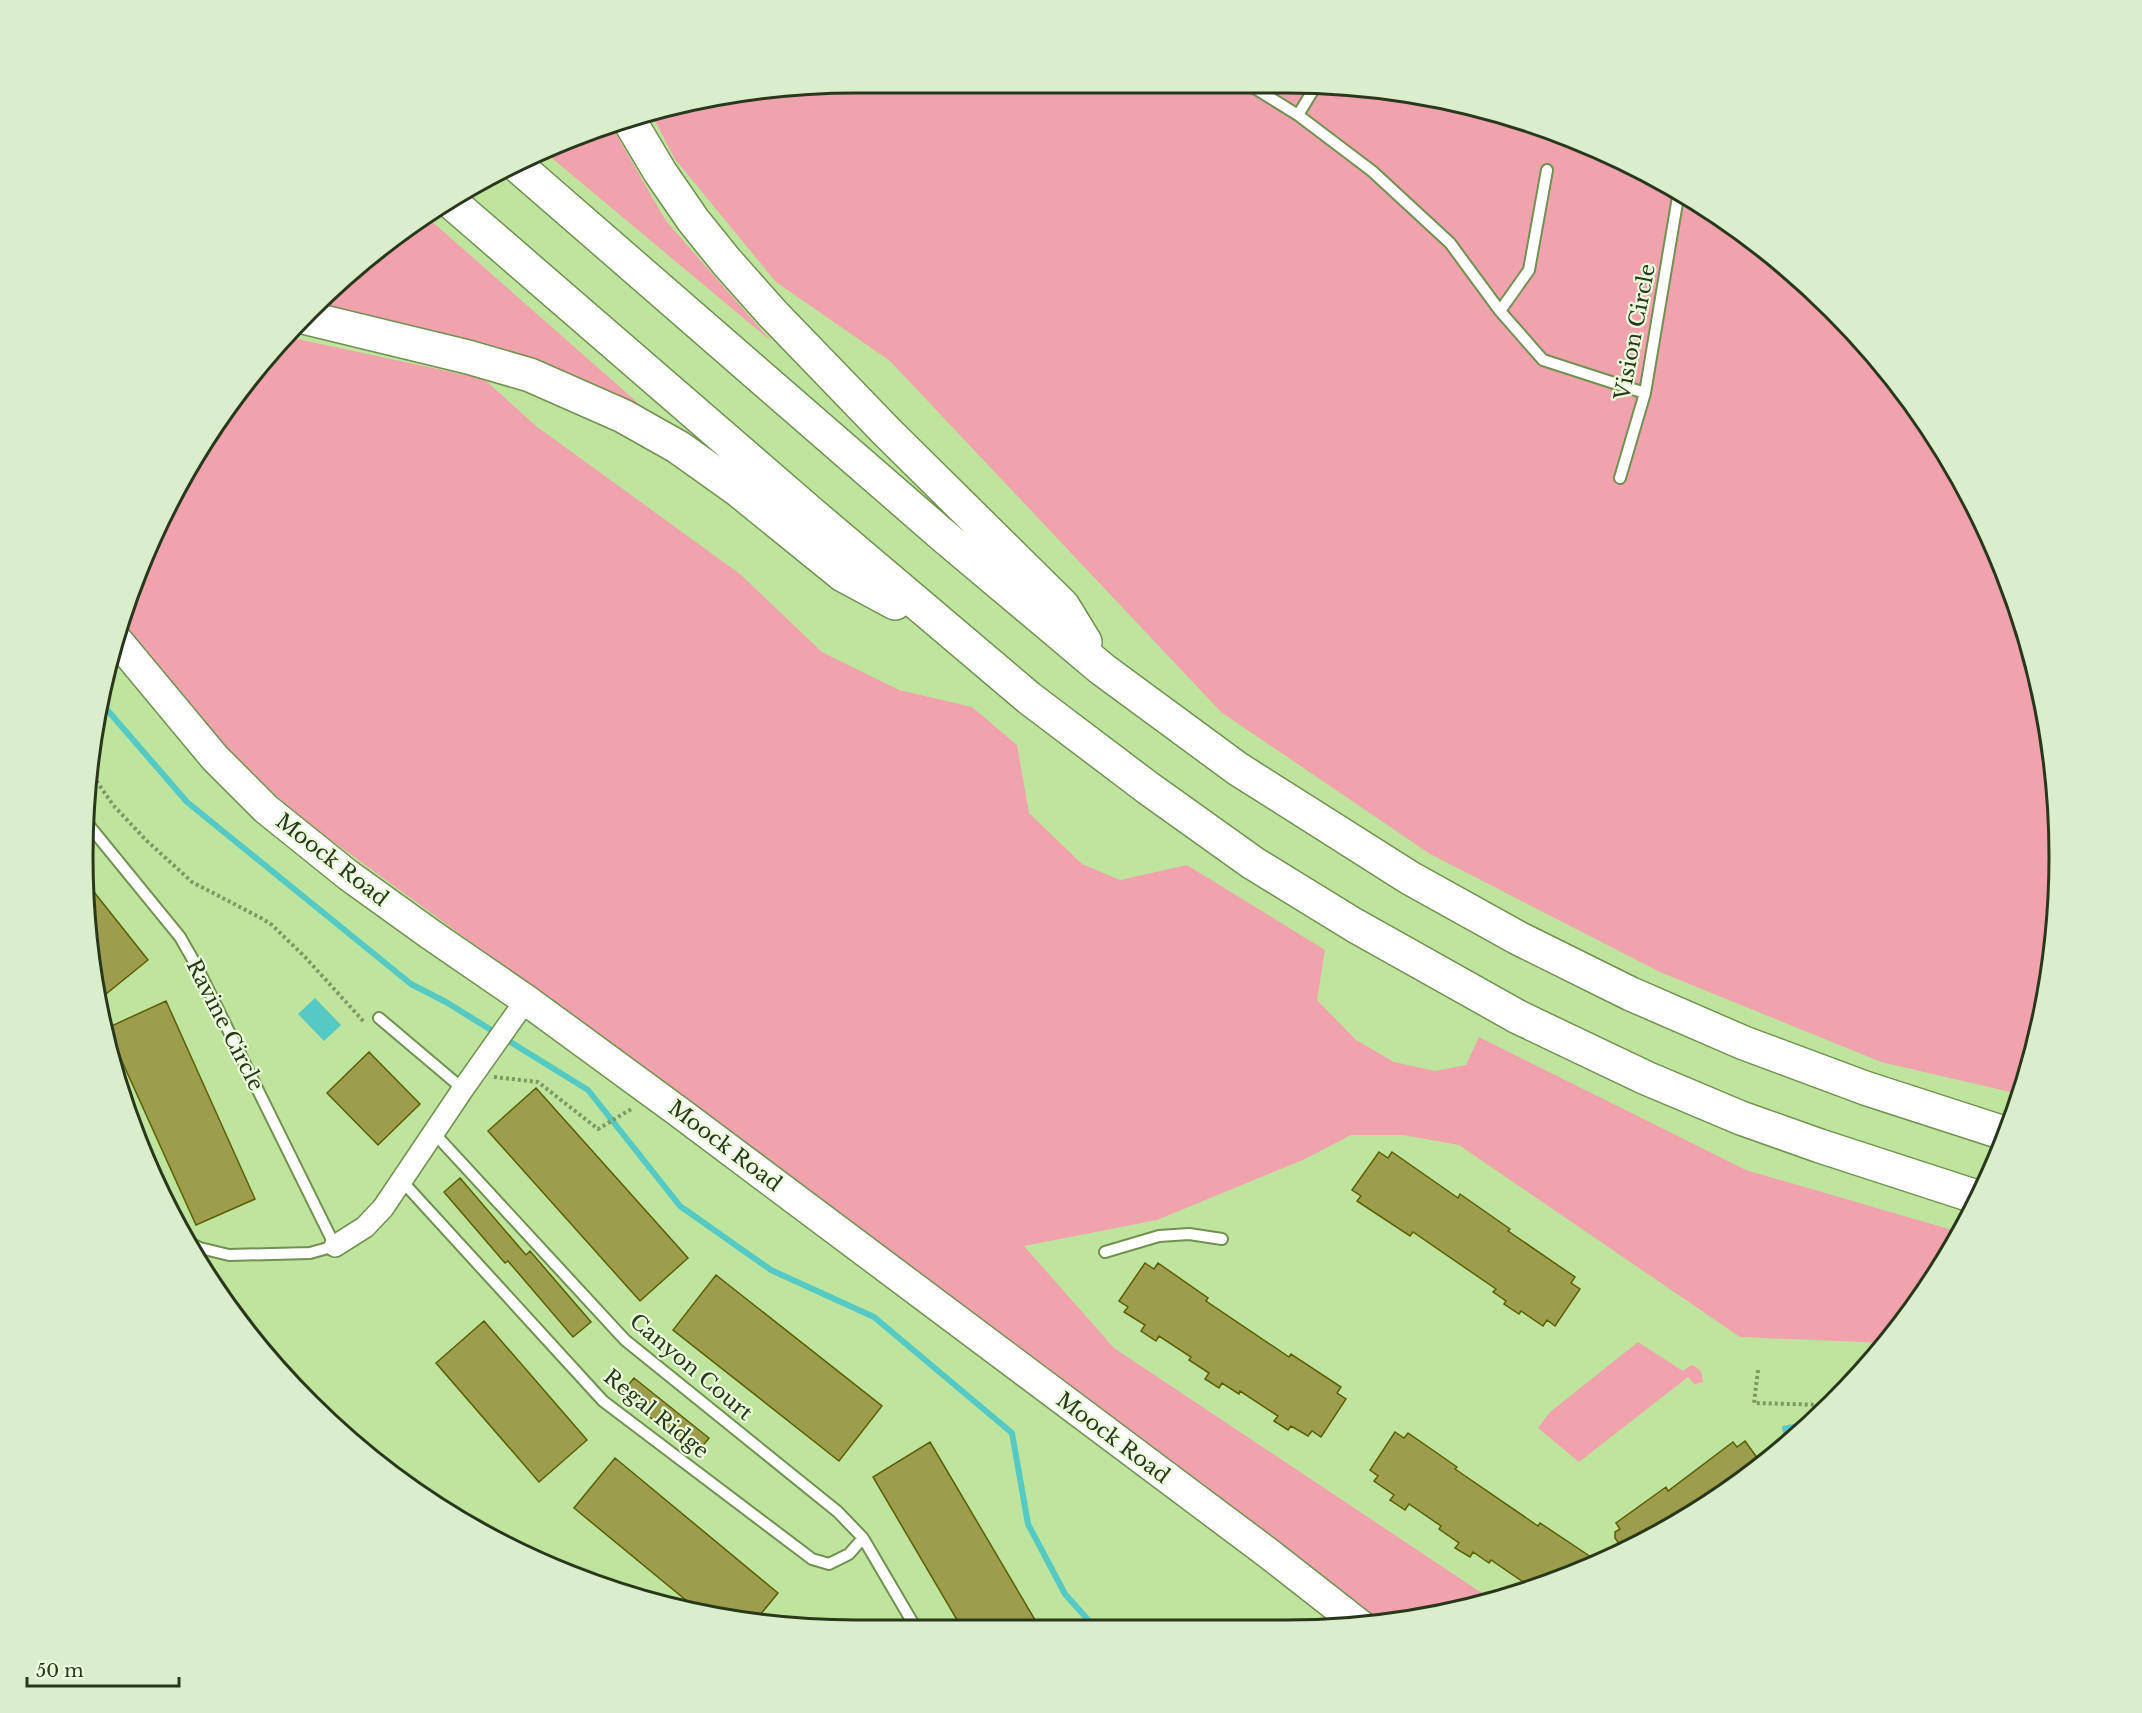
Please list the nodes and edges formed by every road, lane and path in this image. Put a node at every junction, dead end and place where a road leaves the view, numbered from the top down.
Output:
1 (1263, 93) edge
2 (1311, 94) edge
3 (1298, 115) junction
4 (633, 127) edge
5 (523, 170) edge
6 (1547, 170) dead end
7 (1678, 202) edge
8 (457, 207) edge
9 (1500, 311) junction
10 (314, 320) edge
11 (1645, 393) junction
12 (1620, 478) dead end
13 (957, 638) junction
14 (123, 647) edge
15 (1102, 669) junction
16 (98, 782) edge
17 (94, 832) edge
18 (519, 1010) junction
19 (379, 1018) joint
20 (463, 1089) junction
21 (627, 1111) dead end
22 (1998, 1131) edge
23 (434, 1133) junction
24 (402, 1181) junction
25 (1970, 1195) edge
26 (1222, 1239) dead end
27 (334, 1246) junction
28 (202, 1248) edge
29 (1105, 1252) dead end
30 (1758, 1370) dead end
31 (1816, 1405) edge
32 (863, 1538) junction
33 (1349, 1617) edge
34 (911, 1620) edge

1 - 3 lane
2 - 3 lane
3 - 9 lane
4 - 15 highway
5 - 15 highway
6 - 9 lane
7 - 11 lane, Vision Circle
8 - 13 highway
9 - 11 lane
10 - 13 highway
11 - 12 lane, Vision Circle
13 - 25 highway
14 - 18 main road, Moock Road
15 - 22 highway
16 - 19 path
17 - 27 lane, Ravine Circle
18 - 20 street
18 - 33 main road, Moock Road
19 - 20 lane
20 - 21 path
20 - 23 street
23 - 24 street
23 - 32 lane, Canyon Court
24 - 27 street
24 - 32 lane, Regal Ridge
26 - 29 lane
27 - 28 lane
30 - 31 path
32 - 34 lane, Canyon Court

